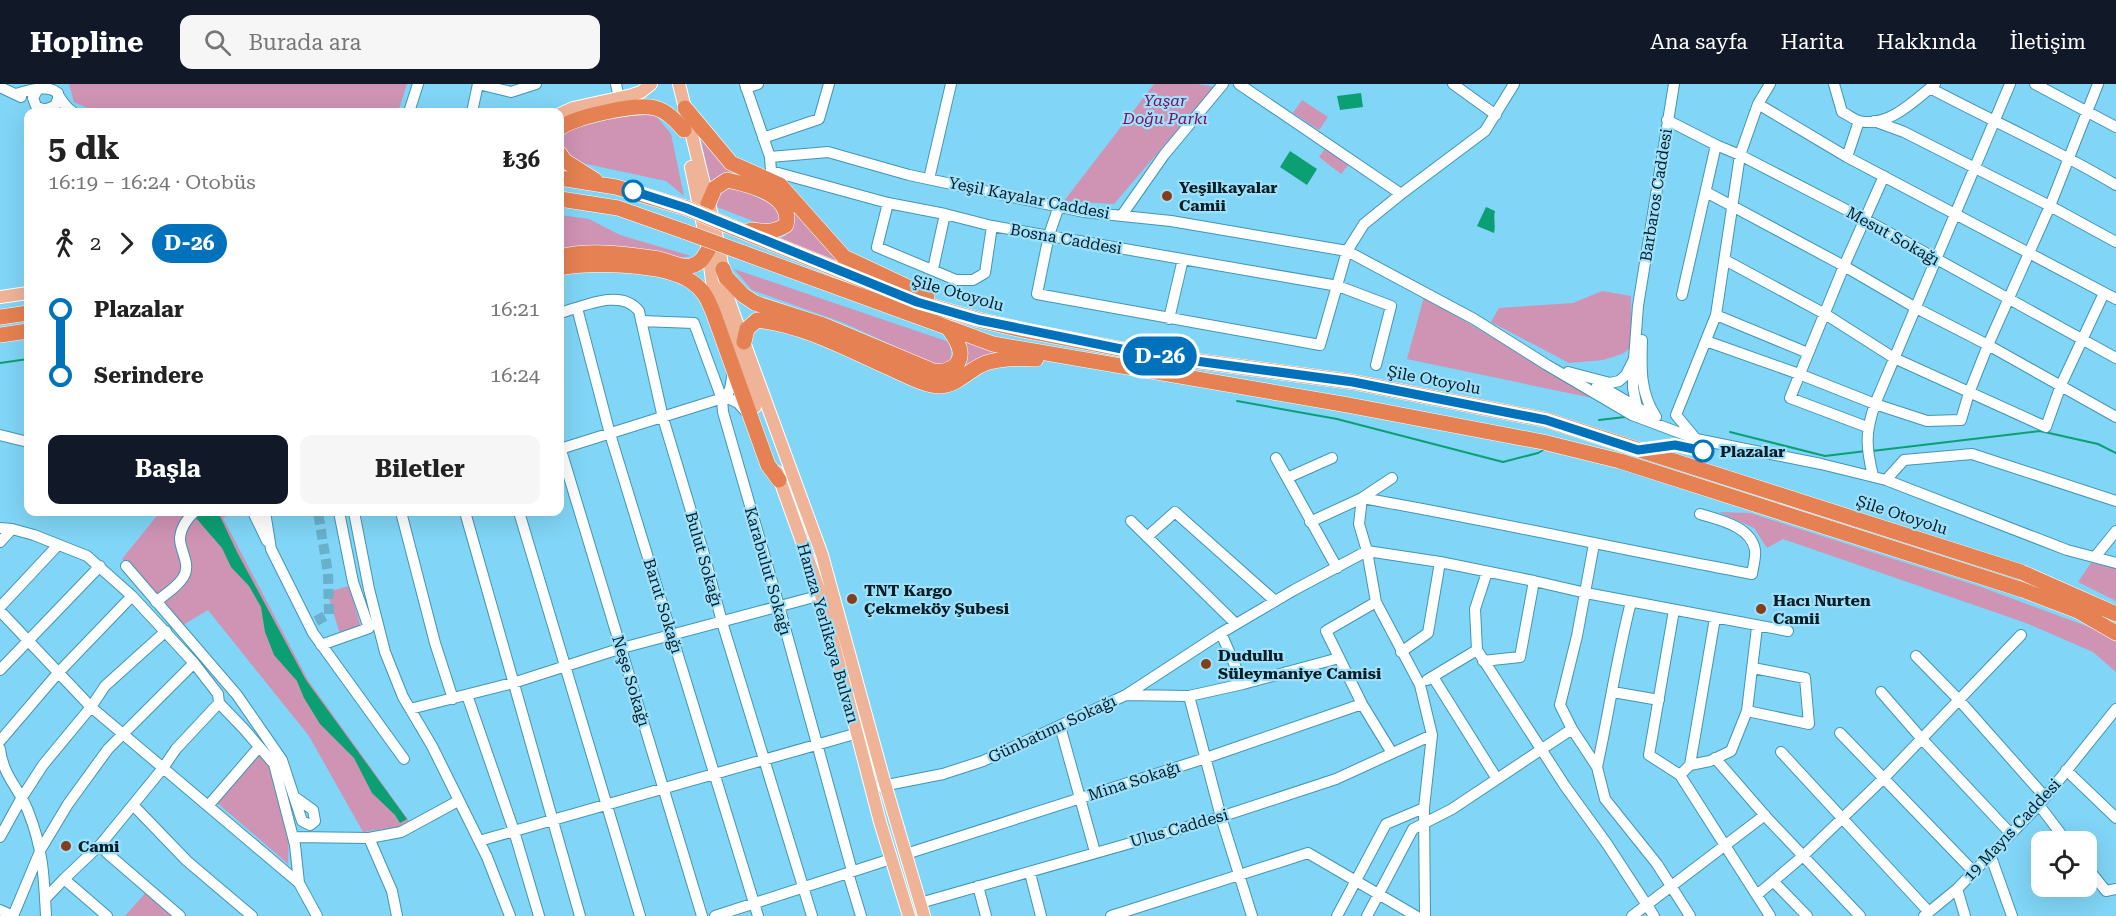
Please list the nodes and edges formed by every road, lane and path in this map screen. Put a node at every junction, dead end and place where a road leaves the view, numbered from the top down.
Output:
1 (418, 84) edge
2 (478, 84) edge
3 (536, 84) edge
4 (616, 84) edge
5 (651, 84) edge
6 (671, 84) edge
7 (679, 84) edge
8 (758, 84) edge
9 (829, 84) edge
10 (951, 84) edge
11 (1223, 84) edge
12 (1239, 84) edge
13 (1453, 84) edge
14 (1514, 84) edge
15 (1674, 84) edge
16 (1770, 84) edge
17 (1834, 84) edge
18 (2010, 84) edge
19 (2035, 84) edge
20 (2098, 84) edge
21 (40, 86) edge
22 (746, 86) edge
23 (1933, 86) edge
24 (0, 87) edge
25 (16, 89) edge
26 (57, 89) edge
27 (619, 99) junction
28 (1758, 104) junction
29 (40, 108) edge
30 (41, 108) edge
31 (53, 108) edge
32 (68, 108) edge
33 (410, 108) edge
34 (473, 108) edge
35 (685, 108) junction
36 (564, 112) edge
37 (2088, 112) junction
38 (1496, 115) junction
39 (1667, 120) junction
40 (1859, 121) junction
41 (1874, 121) junction
42 (1994, 122) junction
43 (564, 126) edge
44 (2116, 127) edge
45 (684, 130) junction
46 (763, 138) junction
47 (1716, 145) junction
48 (1740, 155) junction
49 (770, 157) junction
50 (1847, 157) junction
51 (2068, 157) junction
52 (564, 158) edge
53 (1976, 169) junction
54 (1884, 176) junction
55 (564, 177) edge
56 (929, 179) junction
57 (603, 184) junction
58 (2116, 185) edge
59 (1706, 192) junction
60 (1401, 194) junction
61 (564, 200) edge
62 (888, 203) junction
63 (708, 204) junction
64 (1059, 206) junction
65 (1734, 206) junction
66 (2050, 206) junction
67 (945, 214) junction
68 (1957, 214) junction
69 (1122, 215) junction
70 (1866, 220) junction
71 (992, 226) junction
72 (734, 228) junction
73 (1049, 235) junction
74 (2116, 242) edge
75 (708, 250) junction
76 (1347, 251) junction
77 (2028, 252) junction
78 (564, 256) edge
79 (1183, 258) junction
80 (1725, 260) junction
81 (1936, 260) junction
82 (1844, 266) junction
83 (564, 268) edge
84 (723, 269) junction
85 (933, 269) junction
86 (1338, 286) junction
87 (2104, 293) junction
88 (24, 294) edge
89 (1682, 295) dead end
90 (0, 297) edge
91 (2116, 299) edge
92 (2008, 301) junction
93 (1638, 306) junction
94 (577, 308) junction
95 (1916, 308) junction
96 (564, 312) edge
97 (24, 314) edge
98 (1825, 314) junction
99 (1716, 315) junction
100 (0, 317) edge
101 (1169, 319) junction
102 (979, 320) junction
103 (641, 321) junction
104 (948, 329) junction
105 (24, 332) edge
106 (0, 335) edge
107 (2081, 340) junction
108 (744, 342) junction
109 (1706, 342) junction
110 (1988, 345) junction
111 (1808, 353) junction
112 (1893, 358) junction
113 (2116, 358) edge
114 (1634, 359) junction
115 (1105, 364) junction
116 (1376, 365) dead end
117 (733, 369) junction
118 (1799, 374) junction
119 (1590, 385) junction
120 (2061, 385) junction
121 (1643, 387) junction
122 (1969, 393) junction
123 (724, 398) junction
124 (1875, 404) junction
125 (1634, 408) junction
126 (2116, 417) edge
127 (663, 418) junction
128 (1656, 418) junction
129 (751, 419) junction
130 (1867, 426) junction
131 (610, 434) junction
132 (0, 435) edge
133 (1696, 439) junction
134 (24, 441) edge
135 (564, 448) edge
136 (1276, 458) dead end
137 (1332, 458) dead end
138 (564, 462) edge
139 (1873, 476) junction
140 (1287, 478) junction
141 (1392, 478) dead end
142 (779, 480) junction
143 (1886, 480) junction
144 (1362, 498) junction
145 (2116, 501) edge
146 (1700, 514) dead end
147 (191, 516) edge
148 (255, 516) edge
149 (266, 516) edge
150 (340, 516) edge
151 (355, 516) edge
152 (402, 516) edge
153 (466, 516) edge
154 (520, 516) edge
155 (1131, 521) dead end
156 (1310, 522) junction
157 (0, 528) edge
158 (12, 529) junction
159 (2116, 531) edge
160 (1147, 537) junction
161 (0, 542) edge
162 (1594, 544) junction
163 (58, 545) junction
164 (272, 549) junction
165 (1367, 551) junction
166 (2095, 557) junction
167 (1440, 562) junction
168 (2116, 563) edge
169 (100, 566) junction
170 (126, 567) dead end
171 (1337, 568) junction
172 (1487, 572) junction
173 (1534, 581) junction
174 (827, 593) junction
175 (1586, 593) junction
176 (132, 596) junction
177 (156, 602) junction
178 (1275, 602) junction
179 (1376, 602) junction
180 (1631, 602) junction
181 (779, 606) junction
182 (0, 609) edge
183 (1674, 610) junction
184 (2116, 614) edge
185 (1715, 618) junction
186 (722, 622) junction
187 (1236, 624) junction
188 (1757, 627) junction
189 (166, 631) junction
190 (1788, 631) dead end
191 (1221, 633) junction
192 (2116, 633) edge
193 (672, 635) junction
194 (2021, 635) dead end
195 (29, 642) junction
196 (321, 645) junction
197 (622, 648) junction
198 (1477, 650) junction
199 (1401, 652) junction
200 (1916, 656) dead end
201 (1339, 658) junction
202 (1483, 661) junction
203 (194, 663) junction
204 (566, 666) junction
205 (1753, 668) junction
206 (0, 670) edge
207 (58, 673) junction
208 (1433, 677) junction
209 (513, 682) junction
210 (1243, 684) junction
211 (1420, 685) junction
212 (1613, 692) junction
213 (1881, 692) dead end
214 (356, 693) junction
215 (467, 695) junction
216 (1126, 695) junction
217 (1189, 696) junction
218 (453, 699) junction
219 (1659, 700) junction
220 (1959, 700) junction
221 (219, 703) junction
222 (1362, 704) junction
223 (91, 707) junction
224 (410, 709) junction
225 (1747, 711) junction
226 (2114, 716) edge
227 (1060, 726) junction
228 (1572, 729) junction
229 (870, 730) junction
230 (1840, 733) dead end
231 (122, 734) junction
232 (856, 734) junction
233 (1432, 735) junction
234 (1921, 738) junction
235 (0, 741) edge
236 (400, 743) dead end
237 (818, 745) junction
238 (260, 747) junction
239 (0, 749) edge
240 (1542, 749) junction
241 (1781, 752) dead end
242 (1392, 753) junction
243 (1206, 758) junction
244 (1715, 758) junction
245 (404, 759) dead end
246 (765, 760) junction
247 (1690, 765) junction
248 (1597, 767) junction
249 (163, 768) junction
250 (2066, 770) junction
251 (713, 774) junction
252 (1680, 775) junction
253 (1884, 778) junction
254 (1497, 779) junction
255 (885, 785) junction
256 (663, 789) junction
257 (871, 789) junction
258 (295, 798) dead end
259 (1080, 798) junction
260 (21, 799) junction
261 (458, 801) junction
262 (2042, 801) junction
263 (133, 805) junction
264 (605, 805) junction
265 (208, 806) junction
266 (1424, 808) junction
267 (1765, 815) junction
268 (1221, 817) junction
269 (1841, 818) junction
270 (2116, 818) edge
271 (552, 820) junction
272 (1424, 824) junction
273 (514, 831) junction
274 (2060, 831) edge
275 (2010, 833) junction
276 (0, 837) edge
277 (293, 837) junction
278 (369, 838) junction
279 (479, 841) junction
280 (101, 844) junction
281 (1725, 845) junction
282 (41, 849) junction
283 (1095, 852) junction
284 (906, 854) junction
285 (1990, 854) junction
286 (1803, 856) junction
287 (891, 859) junction
288 (1973, 871) junction
289 (850, 872) junction
290 (1030, 873) junction
291 (1239, 875) junction
292 (64, 879) junction
293 (1356, 880) junction
294 (2097, 880) edge
295 (1774, 882) junction
296 (299, 883) junction
297 (978, 886) junction
298 (1672, 886) junction
299 (804, 887) junction
300 (1957, 889) junction
301 (2116, 889) edge
302 (1378, 893) junction
303 (1758, 894) junction
304 (45, 899) junction
305 (754, 903) junction
306 (920, 903) junction
307 (1646, 905) junction
308 (0, 910) edge
309 (1926, 914) edge
310 (13, 916) edge
311 (46, 916) edge
312 (107, 916) edge
313 (180, 916) edge
314 (252, 916) edge
315 (317, 916) edge
316 (397, 916) edge
317 (510, 916) edge
318 (539, 916) edge
319 (580, 916) edge
320 (640, 916) edge
321 (702, 916) edge
322 (715, 916) edge
323 (758, 916) edge
324 (812, 916) edge
325 (861, 916) edge
326 (909, 916) edge
327 (924, 916) edge
328 (986, 916) edge
329 (1041, 916) edge
330 (1111, 916) edge
331 (1252, 916) edge
332 (1337, 916) edge
333 (1366, 916) edge
334 (1416, 916) edge
335 (1425, 916) edge
336 (1632, 916) edge
337 (1654, 916) edge
338 (1690, 916) edge
339 (1770, 916) edge
340 (1807, 916) edge
341 (1860, 916) edge
342 (1965, 916) edge
343 (2012, 916) edge

1 - 33 street
2 - 3 street
2 - 34 street
4 - 27 street
5 - 27 main road
6 - 45 main road, Hamza Yerlikaya Bulvarı
7 - 35 main road, Hamza Yerlikaya Bulvarı
8 - 22 street
9 - 46 street
10 - 56 street
11 - 69 street
12 - 60 street
13 - 38 street
14 - 38 street
15 - 39 street, Barbaros Caddesi
16 - 28 street
17 - 40 street
18 - 42 street
19 - 37 street
20 - 37 street
21 - 25 street
21 - 26 street
21 - 30 street
22 - 46 street, Bosna Caddesi
23 - 41 street
23 - 42 street
24 - 25 street
25 - 29 street
26 - 31 street
26 - 32 street
27 - 36 main road
28 - 48 street
28 - 50 street
35 - 63 main road, Hamza Yerlikaya Bulvarı
35 - 102 highway
37 - 44 street
37 - 51 street
38 - 60 street
39 - 47 street, Mesut Sokağı
39 - 93 street, Barbaros Caddesi
40 - 41 street
40 - 50 street
41 - 53 street
42 - 51 street
42 - 53 street
43 - 45 highway
45 - 75 main road, Hamza Yerlikaya Bulvarı
46 - 49 street, Bosna Caddesi
47 - 48 street, Mesut Sokağı
47 - 59 street
48 - 65 street
48 - 70 street, Mesut Sokağı
49 - 56 street, Yeşil Kayalar Caddesi
49 - 62 street, Bosna Caddesi
50 - 54 street
51 - 58 street
51 - 66 street
52 - 57 highway
53 - 66 street
53 - 68 street
54 - 68 street
54 - 70 street
55 - 57 highway
56 - 64 street, Yeşil Kayalar Caddesi
57 - 72 highway, Şile Otoyolu, bridge
59 - 65 street
59 - 89 street
60 - 76 street
61 - 104 highway, Şile Otoyolu, bridge
62 - 67 street, Bosna Caddesi
62 - 85 street
63 - 72 highway
63 - 84 main road, Hamza Yerlikaya Bulvarı
64 - 69 street, Yeşil Kayalar Caddesi
64 - 73 street
65 - 80 street
65 - 82 street
66 - 74 street
66 - 77 street
67 - 71 street, Bosna Caddesi
67 - 85 street
68 - 77 street
68 - 81 street
69 - 76 street, Yeşil Kayalar Caddesi
70 - 81 street, Mesut Sokağı
70 - 82 street
71 - 73 street, Bosna Caddesi
71 - 85 street
72 - 102 highway, Şile Otoyolu
73 - 79 street, Bosna Caddesi
73 - 101 street
75 - 78 highway
75 - 142 main road, Hamza Yerlikaya Bulvarı
76 - 86 street
76 - 119 street, Yeşil Kayalar Caddesi
77 - 87 street
77 - 92 street
79 - 86 street, Bosna Caddesi
79 - 101 street
80 - 98 street
80 - 99 street
81 - 92 street, Mesut Sokağı
81 - 95 street
82 - 95 street
82 - 98 street
83 - 117 highway
84 - 104 highway
84 - 108 main road, Hamza Yerlikaya Bulvarı
86 - 101 street
86 - 116 street, Bosna Caddesi
87 - 91 street
87 - 107 street
88 - 90 main road
92 - 107 street, Mesut Sokağı
92 - 110 street
93 - 114 street
93 - 121 street
94 - 96 street, Bulut Sokağı
94 - 103 street, Bulut Sokağı
94 - 131 street, Barut Sokağı
95 - 110 street
95 - 112 street
97 - 100 highway
98 - 111 street
98 - 112 street
99 - 109 street
99 - 111 street
102 - 184 highway, Şile Otoyolu
103 - 123 street, Karabulut Sokağı
103 - 127 street, Bulut Sokağı
104 - 115 highway, Şile Otoyolu
105 - 106 highway
107 - 113 street, Mesut Sokağı
107 - 120 street
108 - 115 highway
108 - 174 main road, Hamza Yerlikaya Bulvarı
109 - 118 street
109 - 133 street
110 - 120 street
110 - 122 street
111 - 118 street
112 - 122 street
112 - 124 street
114 - 119 street
114 - 125 street
115 - 192 highway, Şile Otoyolu
117 - 123 street
117 - 129 highway
118 - 124 street
118 - 130 street
119 - 125 street
120 - 122 street
120 - 126 street
121 - 125 street
121 - 128 street
122 - 124 street
123 - 127 street
123 - 129 street
123 - 181 street, Karabulut Sokağı
124 - 130 street
125 - 128 street
125 - 133 street
127 - 131 street
127 - 186 street, Bulut Sokağı
128 - 133 street
129 - 142 highway
130 - 139 street
131 - 135 street
131 - 193 street, Barut Sokağı
132 - 134 street
133 - 139 street
136 - 140 street
137 - 140 street
138 - 197 street, Neşe Sokağı
139 - 143 street
140 - 156 street
141 - 144 street
142 - 174 main road, Hamza Yerlikaya Bulvarı
143 - 145 street
143 - 166 street
144 - 156 street
144 - 162 street
144 - 165 street
146 - 162 street
147 - 177 street
148 - 164 street
149 - 164 street
150 - 196 street
151 - 224 street
152 - 218 street
153 - 209 street
154 - 204 street
155 - 160 street
156 - 171 street
157 - 158 street
158 - 161 street
158 - 163 street
159 - 166 street
160 - 178 street
160 - 187 street
162 - 175 street
163 - 169 street
163 - 182 street
164 - 196 street
165 - 167 street
165 - 171 street
165 - 179 street
166 - 168 street
167 - 172 street
167 - 199 street
169 - 176 street
169 - 195 street
170 - 177 street
171 - 178 street
172 - 173 street
172 - 198 street
173 - 175 street
173 - 202 street
174 - 181 street
174 - 229 main road, Hamza Yerlikaya Bulvarı
174 - 232 main road, Hamza Yerlikaya Bulvarı
175 - 180 street
175 - 228 street
176 - 189 street
176 - 207 street
177 - 258 street
178 - 187 street
179 - 199 street
179 - 201 street
180 - 183 street
180 - 212 street
181 - 186 street
181 - 237 street, Karabulut Sokağı
182 - 195 street
183 - 185 street
183 - 219 street
185 - 188 street
185 - 247 street
186 - 193 street
186 - 246 street, Bulut Sokağı
187 - 191 street
188 - 190 street
188 - 205 street
189 - 203 street
189 - 223 street
191 - 210 street
191 - 216 street
193 - 197 street
193 - 251 street, Barut Sokağı
194 - 220 street
195 - 206 street
195 - 207 street
196 - 214 street
197 - 204 street
197 - 256 street, Neşe Sokağı
198 - 202 street
198 - 208 street
199 - 211 street
200 - 220 street
201 - 210 street, Günbatımı Sokağı
201 - 222 street
202 - 240 street
203 - 221 street
203 - 231 street
204 - 209 street
204 - 264 street
205 - 225 street
205 - 225 street
207 - 223 street
207 - 235 street
208 - 211 street
208 - 254 street
209 - 215 street
209 - 271 street
210 - 217 street, Günbatımı Sokağı
211 - 233 street
212 - 219 street
212 - 248 street
213 - 234 street
214 - 236 street
214 - 245 street
215 - 218 street
215 - 273 street
216 - 217 street, Günbatımı Sokağı
216 - 227 street, Günbatımı Sokağı
217 - 243 street
218 - 224 street
219 - 252 street
220 - 234 street
220 - 262 street
221 - 238 street
221 - 249 street
222 - 242 street
222 - 243 street, Mina Sokağı
223 - 231 street
223 - 260 street
224 - 261 street
225 - 244 street
226 - 250 street, 19 Mayıs Caddesi
227 - 255 street, Günbatımı Sokağı
227 - 259 street
228 - 240 street
228 - 248 street
229 - 232 street
229 - 255 main road, Hamza Yerlikaya Bulvarı
230 - 253 street
231 - 249 street
231 - 282 street
232 - 237 street
232 - 257 main road, Hamza Yerlikaya Bulvarı
233 - 242 street, Ulus Caddesi
233 - 266 street
234 - 253 street
234 - 275 street
237 - 246 street
237 - 289 street, Karabulut Sokağı
238 - 265 street
238 - 277 street
239 - 260 street
240 - 254 street
240 - 307 street
241 - 269 street
242 - 268 street, Ulus Caddesi
243 - 259 street, Mina Sokağı
243 - 268 street
244 - 247 street
244 - 267 street
246 - 251 street
246 - 299 street, Bulut Sokağı
247 - 252 street
248 - 298 street
249 - 263 street
249 - 265 street
250 - 262 street, 19 Mayıs Caddesi
250 - 270 street
251 - 256 street
251 - 305 street, Barut Sokağı
252 - 281 street
253 - 269 street
253 - 288 street
254 - 272 street
255 - 257 street, Günbatımı Sokağı
255 - 284 main road, Hamza Yerlikaya Bulvarı
256 - 264 street
256 - 321 street, Neşe Sokağı
257 - 287 main road, Hamza Yerlikaya Bulvarı
259 - 283 street
259 - 284 street, Mina Sokağı
260 - 276 street
260 - 282 street
261 - 278 street
261 - 279 street
262 - 274 street
262 - 275 street, 19 Mayıs Caddesi
263 - 280 street
263 - 314 street
264 - 271 street
264 - 320 street
265 - 296 street
266 - 272 street
266 - 293 street
267 - 281 street
267 - 286 street
268 - 283 street, Ulus Caddesi
268 - 291 street
269 - 286 street
269 - 309 street
271 - 273 street
271 - 319 street
272 - 302 street
272 - 335 street
273 - 279 street
273 - 318 street
275 - 285 street, 19 Mayıs Caddesi
277 - 278 street
277 - 296 street
278 - 316 street
279 - 317 street
280 - 292 street
280 - 313 street
281 - 298 street
281 - 303 street
282 - 304 street
282 - 310 street
283 - 290 street, Ulus Caddesi
284 - 306 main road, Hamza Yerlikaya Bulvarı
285 - 288 street, 19 Mayıs Caddesi
285 - 343 street
286 - 295 street
286 - 341 street
287 - 289 street
287 - 326 main road, Hamza Yerlikaya Bulvarı
288 - 300 street, 19 Mayıs Caddesi
289 - 299 street
289 - 325 street, Karabulut Sokağı
290 - 297 street, Ulus Caddesi
290 - 329 street
291 - 293 street
291 - 330 street
291 - 331 street
292 - 304 street
292 - 312 street
293 - 302 street
293 - 332 street
294 - 301 street
295 - 303 street
295 - 340 street
296 - 315 street
297 - 306 street, Ulus Caddesi
297 - 328 street
298 - 307 street
298 - 338 street
299 - 305 street
299 - 324 street, Bulut Sokağı
300 - 309 street, 19 Mayıs Caddesi
300 - 342 street
302 - 333 street
302 - 334 street
303 - 339 street
304 - 311 street
305 - 322 street
305 - 323 street, Barut Sokağı
306 - 327 main road, Hamza Yerlikaya Bulvarı
307 - 336 street
307 - 337 street
308 - 310 street

